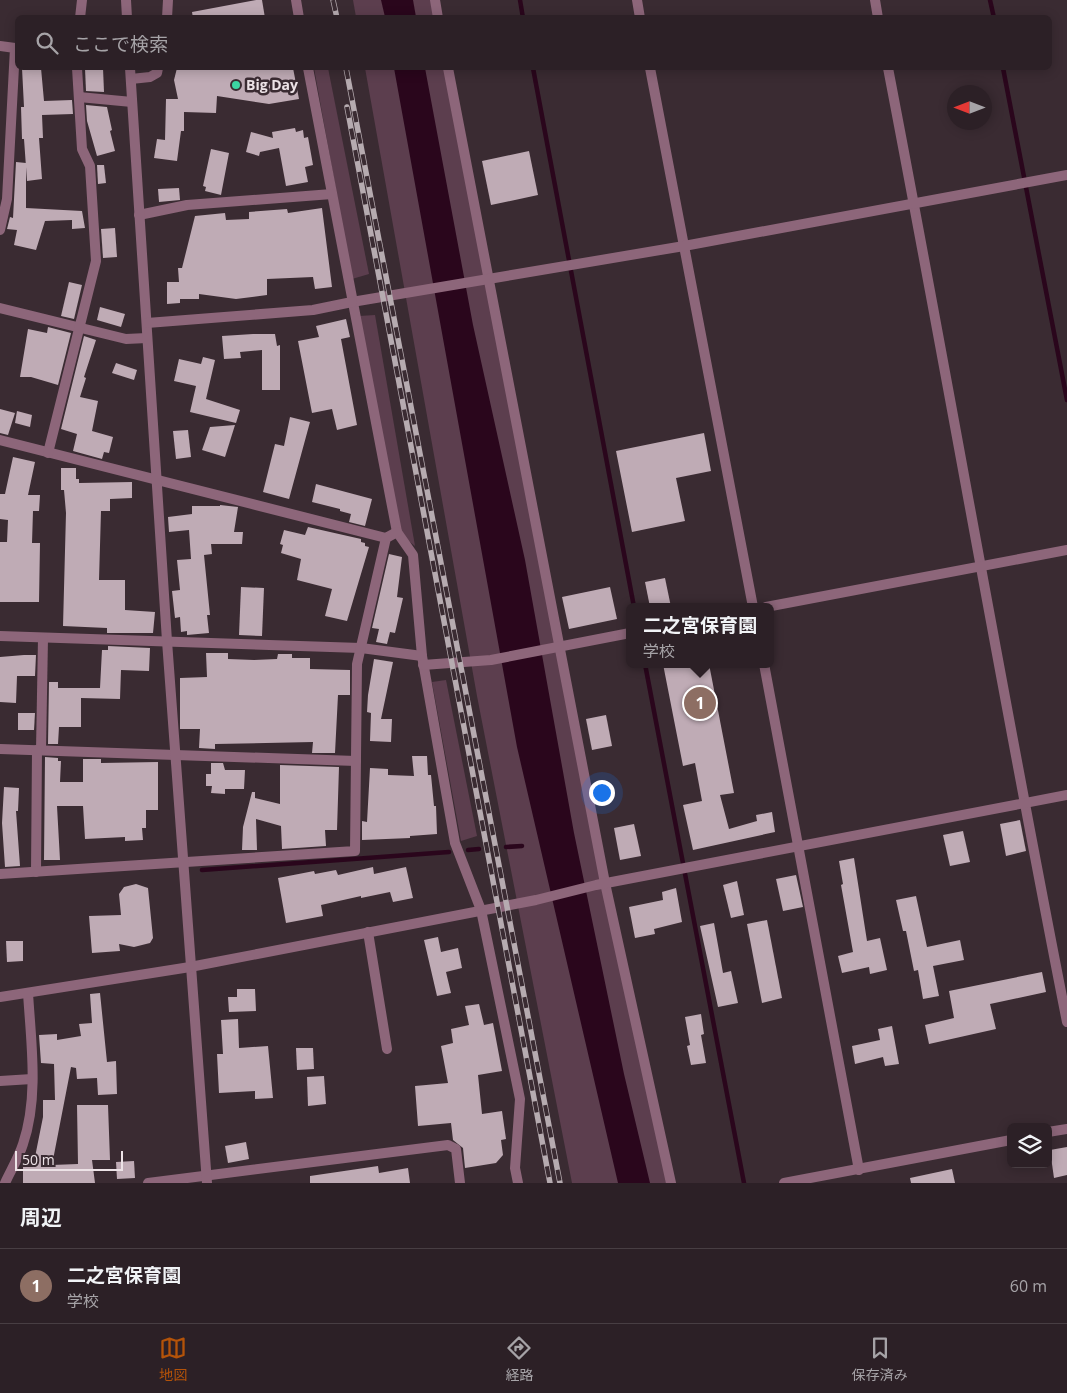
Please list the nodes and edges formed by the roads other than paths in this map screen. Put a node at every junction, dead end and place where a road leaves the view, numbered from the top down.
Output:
1 (82, 0) edge
2 (126, 0) edge
3 (168, 0) edge
4 (296, 0) edge
5 (435, 0) edge
6 (637, 0) edge
7 (875, 0) edge
8 (80, 15) edge
9 (128, 15) edge
10 (167, 15) edge
11 (298, 15) edge
12 (438, 15) edge
13 (640, 15) edge
14 (878, 15) edge
15 (0, 46) edge
16 (15, 48) edge
17 (15, 65) edge
18 (77, 70) edge
19 (130, 70) edge
20 (158, 70) edge
21 (308, 70) edge
22 (448, 70) edge
23 (650, 70) edge
24 (888, 70) edge
25 (131, 79) junction
26 (79, 97) junction
27 (132, 102) junction
28 (1067, 175) edge
29 (332, 194) junction
30 (914, 203) junction
31 (139, 215) junction
32 (0, 230) edge
33 (684, 246) junction
34 (485, 278) junction
35 (352, 302) junction
36 (0, 308) edge
37 (147, 324) junction
38 (79, 327) junction
39 (147, 338) junction
40 (0, 440) edge
41 (48, 453) junction
42 (158, 481) junction
43 (397, 532) junction
44 (386, 538) junction
45 (1067, 550) edge
46 (983, 567) junction
47 (752, 603) edge
48 (774, 606) edge
49 (626, 633) edge
50 (0, 636) edge
51 (43, 638) junction
52 (167, 641) junction
53 (361, 648) junction
54 (556, 648) junction
55 (422, 660) junction
56 (765, 668) edge
57 (0, 749) edge
58 (39, 750) junction
59 (175, 755) junction
60 (356, 761) junction
61 (1067, 795) edge
62 (1024, 803) junction
63 (797, 846) junction
64 (184, 863) junction
65 (36, 872) junction
66 (0, 874) edge
67 (601, 884) junction
68 (481, 910) junction
69 (368, 932) junction
70 (190, 967) junction
71 (28, 993) junction
72 (0, 997) edge
73 (1067, 1022) edge
74 (387, 1049) dead end
75 (32, 1079) junction
76 (0, 1081) edge
77 (1067, 1129) edge
78 (1052, 1131) edge
79 (1007, 1141) edge
80 (859, 1170) junction
81 (206, 1180) edge
82 (5, 1183) edge
83 (148, 1183) edge
84 (460, 1183) edge
85 (518, 1183) edge
86 (671, 1183) edge
87 (784, 1183) edge

1 - 8 street
2 - 9 street
3 - 10 street
4 - 11 street
5 - 12 street
6 - 13 street
7 - 14 street
15 - 16 street
17 - 32 street
18 - 26 street
19 - 25 street
20 - 25 street
21 - 29 street
22 - 34 street
23 - 33 street
24 - 30 street
25 - 27 street
26 - 27 street
26 - 38 street
27 - 31 street
28 - 30 street
29 - 31 street
29 - 35 street
30 - 33 street
30 - 46 street
31 - 37 street
33 - 34 street
33 - 47 street
34 - 35 street
34 - 54 street
35 - 37 street
35 - 43 street
36 - 38 street
37 - 39 street
38 - 39 street
38 - 41 street
39 - 42 street
40 - 41 street
41 - 42 street
42 - 44 street
42 - 52 street
43 - 44 street
43 - 55 street
44 - 53 street
45 - 46 street
46 - 48 street
46 - 62 street
49 - 54 street
50 - 51 street
51 - 52 street
51 - 58 street
52 - 53 street
52 - 59 street
53 - 55 street
53 - 60 street
54 - 55 street
54 - 67 street
55 - 68 street
56 - 63 street
57 - 58 street
58 - 59 street
58 - 65 street
59 - 60 street
59 - 64 street
60 - 64 street
61 - 62 street
62 - 63 street
62 - 73 street
63 - 67 street
63 - 80 street
64 - 65 street
64 - 70 street
65 - 66 street
67 - 68 street
67 - 86 street
68 - 69 street
68 - 85 street
69 - 70 street
69 - 74 street
70 - 71 street
70 - 81 street
71 - 72 street
71 - 75 street
75 - 76 street
75 - 82 street
77 - 78 street
79 - 80 street
80 - 87 street
81 - 83 street
81 - 84 street

